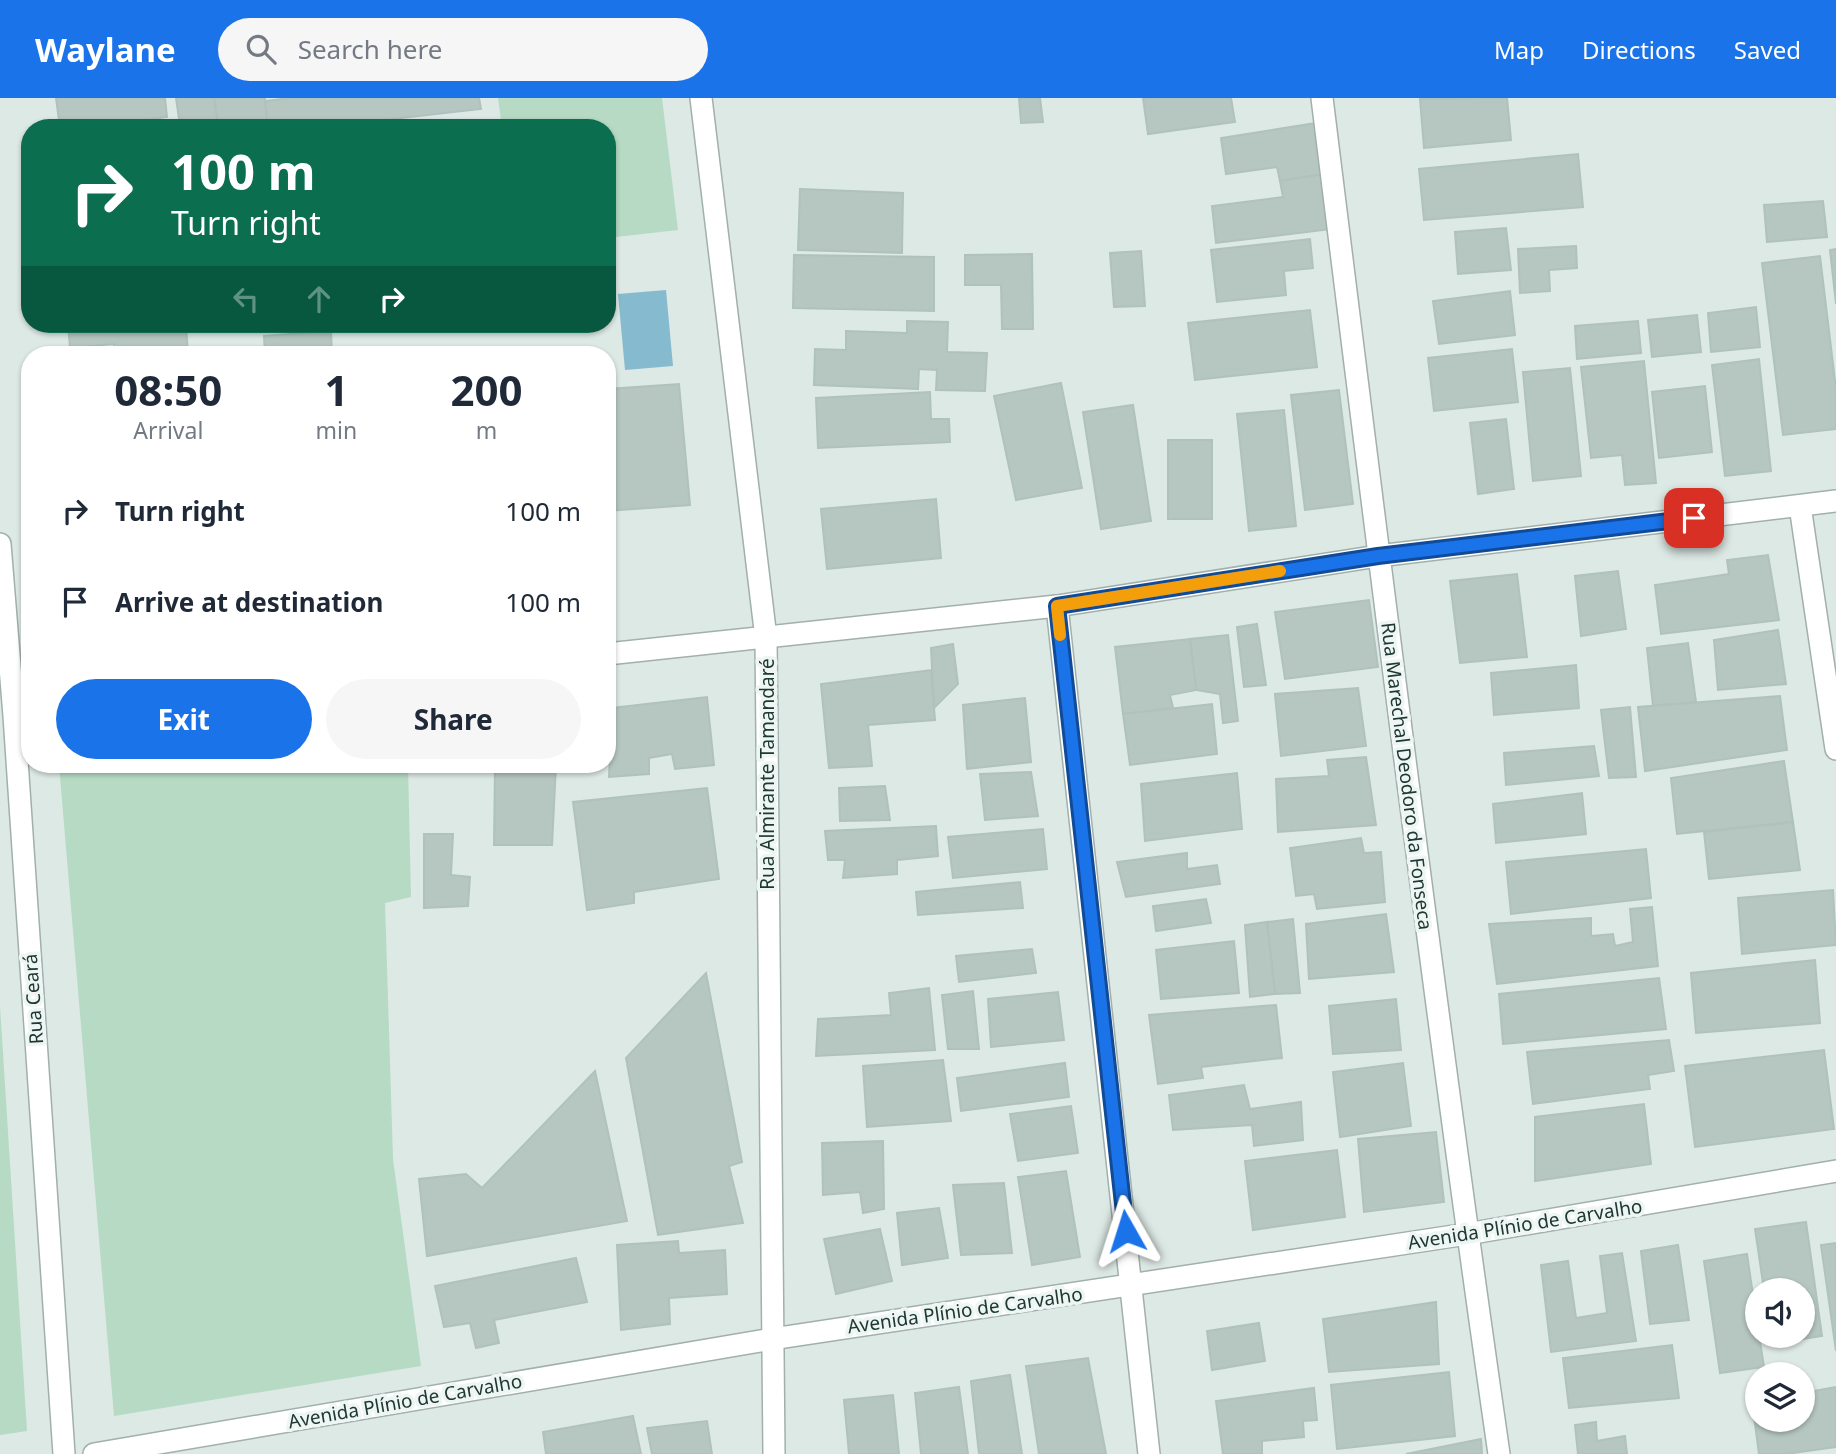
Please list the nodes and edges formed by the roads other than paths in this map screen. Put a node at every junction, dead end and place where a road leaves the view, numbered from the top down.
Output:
1 (701, 98) edge
2 (1322, 98) edge
3 (1836, 501) edge
4 (1800, 506) junction
5 (0, 544) edge
6 (1378, 556) junction
7 (1057, 606) junction
8 (766, 638) junction
9 (616, 653) edge
10 (15, 716) edge
11 (1836, 749) edge
12 (1836, 1171) edge
13 (1467, 1234) junction
14 (1132, 1286) junction
15 (772, 1339) junction
16 (64, 1454) edge
17 (94, 1454) edge
18 (774, 1454) edge
19 (1149, 1454) edge
20 (1499, 1454) edge

1 - 8 street, Rua Almirante Tamandaré
2 - 6 street, Rua Marechal Deodoro da Fonseca
3 - 4 street
4 - 6 street
4 - 11 street
5 - 10 street, Rua Ceará
6 - 7 street
6 - 13 street, Rua Marechal Deodoro da Fonseca
7 - 8 street
7 - 14 street
8 - 9 street
8 - 15 street, Rua Almirante Tamandaré
10 - 16 street, Rua Ceará
12 - 13 street, Avenida Plínio de Carvalho
13 - 14 street, Avenida Plínio de Carvalho
13 - 20 street, Rua Marechal Deodoro da Fonseca
14 - 15 street, Avenida Plínio de Carvalho
14 - 19 street
15 - 17 street, Avenida Plínio de Carvalho
15 - 18 street, Rua Almirante Tamandaré

